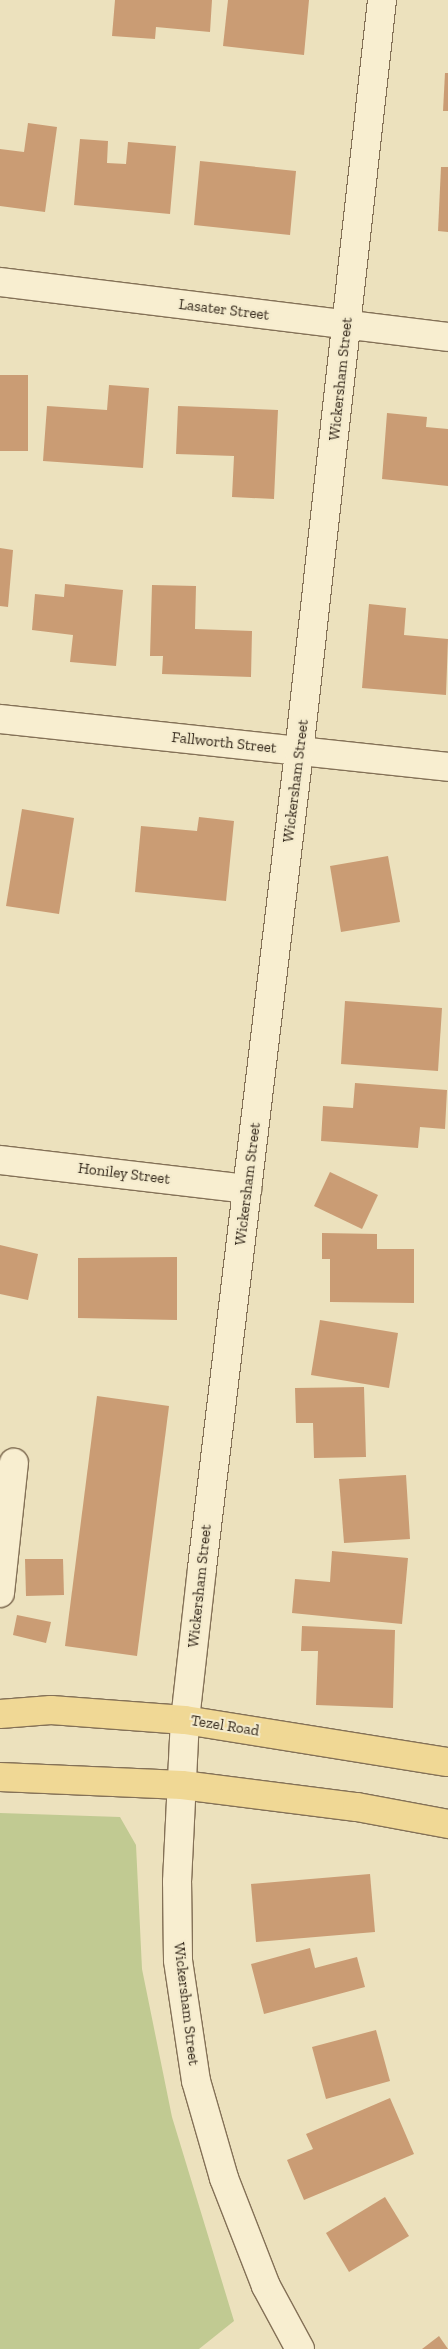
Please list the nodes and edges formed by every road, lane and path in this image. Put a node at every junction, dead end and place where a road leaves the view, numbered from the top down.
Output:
1 (382, 0) edge
2 (0, 282) edge
3 (347, 326) junction
4 (448, 337) edge
5 (0, 719) edge
6 (300, 752) junction
7 (448, 767) edge
8 (0, 1160) edge
9 (247, 1189) junction
10 (14, 1463) dead end
11 (0, 1593) edge
12 (0, 1714) edge
13 (186, 1720) junction
14 (448, 1762) edge
15 (0, 1777) edge
16 (182, 1785) junction
17 (448, 1824) edge
18 (300, 2349) edge

1 - 3 street, Wickersham Street
2 - 3 street, Lasater Street
3 - 4 street, Lasater Street
3 - 6 street, Wickersham Street
5 - 6 street, Fallworth Street
6 - 7 street, Fallworth Street
6 - 9 street, Wickersham Street
8 - 9 street, Honiley Street
9 - 13 street, Wickersham Street
10 - 11 street
12 - 13 main road, Tezel Road
13 - 14 main road, Tezel Road
13 - 16 street, Wickersham Street
15 - 16 main road
16 - 17 main road
16 - 18 street, Wickersham Street

